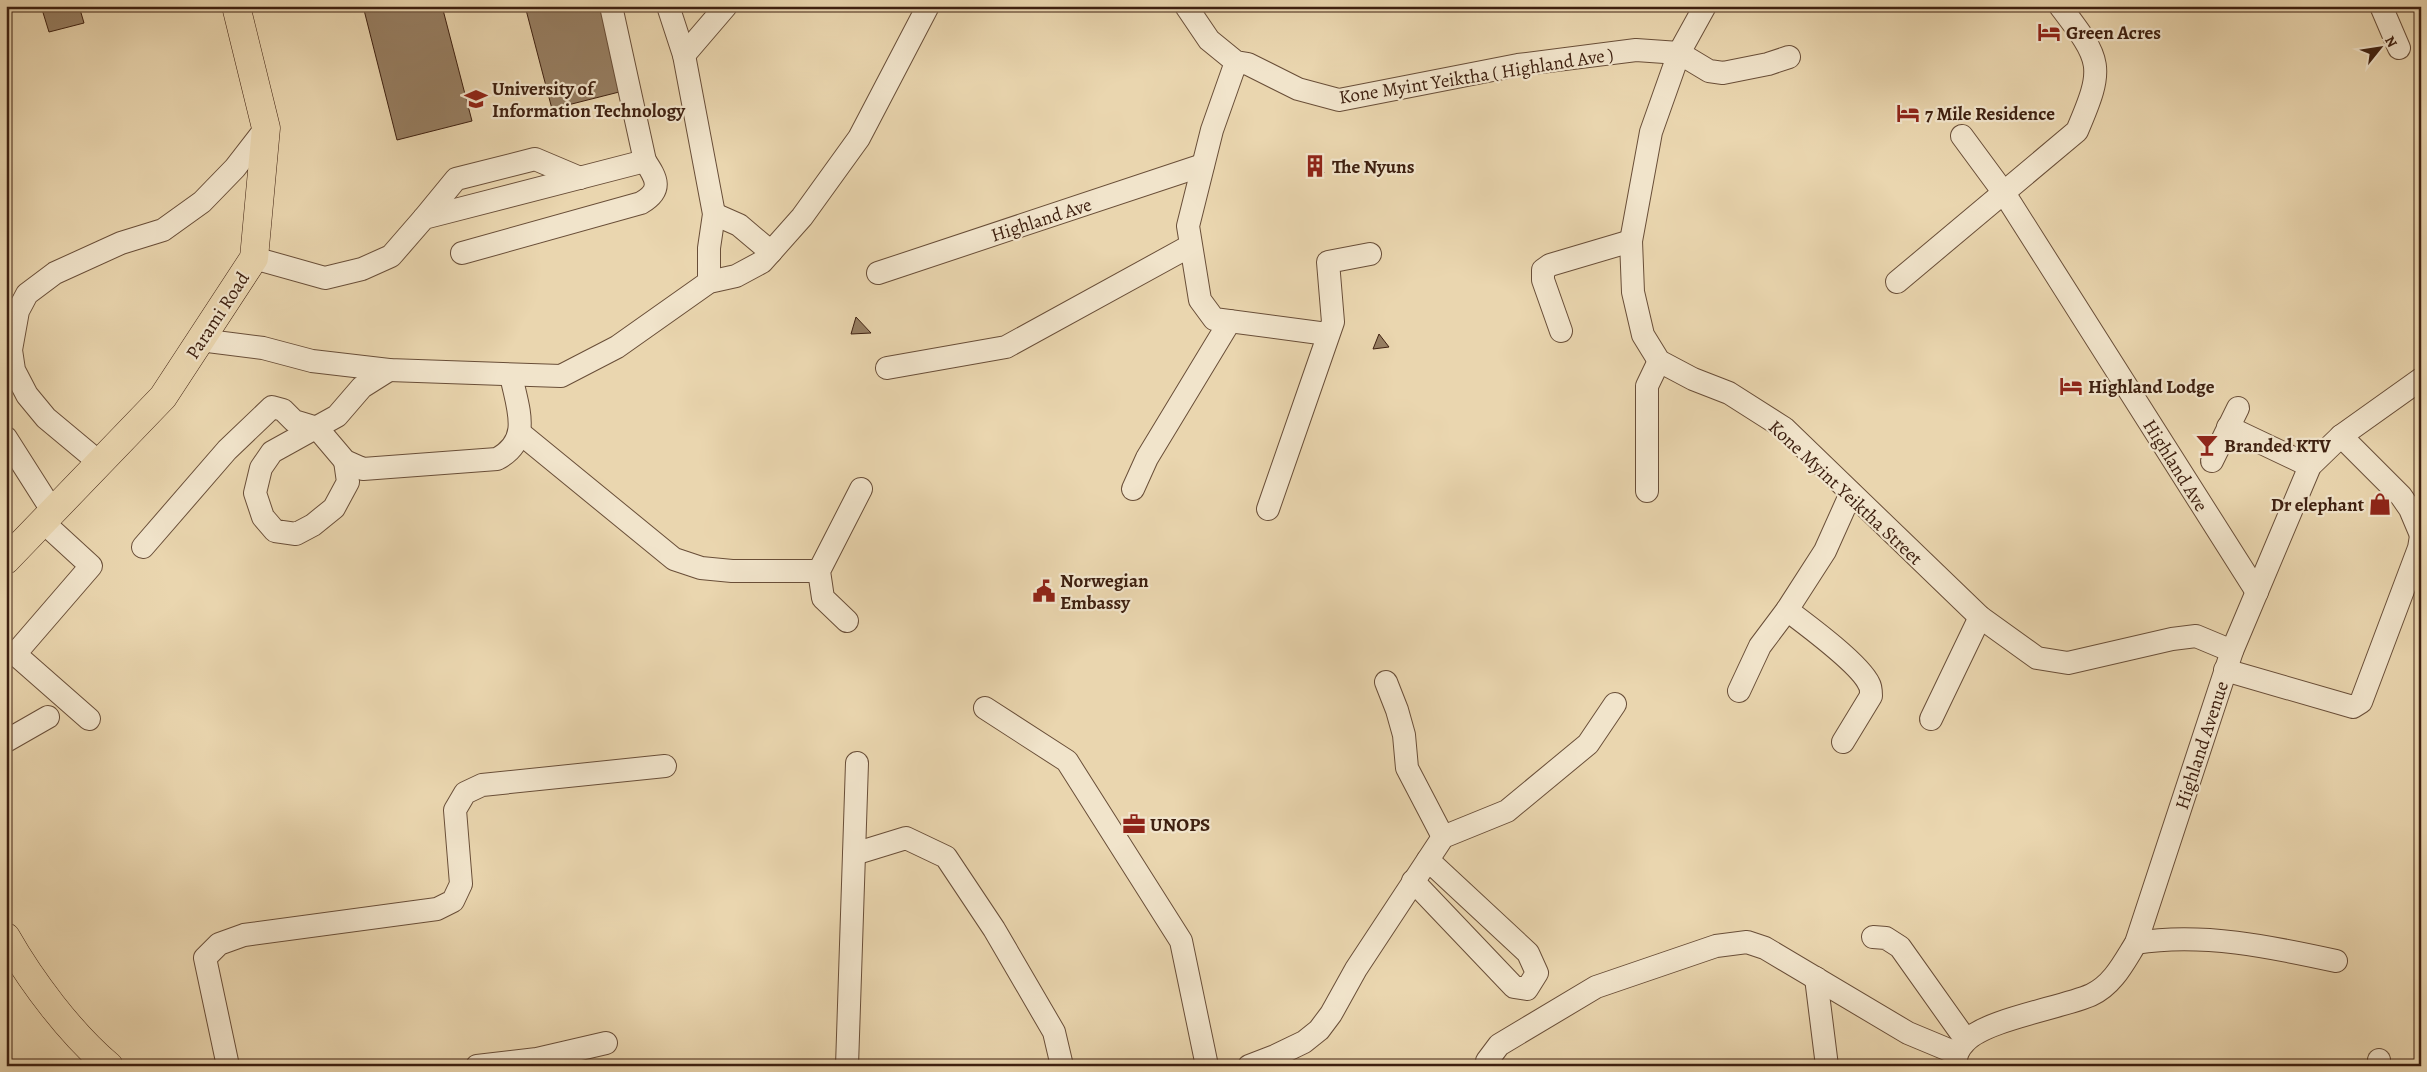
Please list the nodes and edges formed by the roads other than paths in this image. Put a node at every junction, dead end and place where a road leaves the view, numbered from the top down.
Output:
1 (236, 6) edge
2 (611, 6) edge
3 (668, 6) edge
4 (726, 6) edge
5 (928, 6) edge
6 (1186, 6) edge
7 (1705, 6) edge
8 (2060, 6) edge
9 (2381, 6) edge
10 (2399, 48) dead end
11 (1679, 54) junction
12 (684, 55) junction
13 (1789, 57) dead end
14 (1236, 62) junction
15 (266, 128) junction
16 (1962, 136) dead end
17 (645, 162) junction
18 (1203, 165) junction
19 (580, 178) junction
20 (2004, 193) junction
21 (714, 214) junction
22 (424, 218) junction
23 (1630, 241) junction
24 (1190, 246) junction
25 (771, 252) junction
26 (462, 253) dead end
27 (1370, 254) dead end
28 (254, 258) junction
29 (878, 273) dead end
30 (709, 282) junction
31 (1897, 282) dead end
32 (1222, 320) junction
33 (1561, 331) dead end
34 (1327, 334) junction
35 (200, 340) junction
36 (1660, 360) junction
37 (887, 368) dead end
38 (389, 370) junction
39 (511, 374) junction
40 (2421, 379) edge
41 (2238, 408) dead end
42 (2228, 427) junction
43 (317, 428) junction
44 (520, 433) junction
45 (2341, 436) junction
46 (6, 438) edge
47 (345, 461) junction
48 (2212, 461) dead end
49 (100, 463) junction
50 (2310, 466) junction
51 (861, 489) dead end
52 (1133, 489) dead end
53 (1648, 491) dead end
54 (1851, 493) junction
55 (1268, 509) dead end
56 (48, 517) junction
57 (2421, 535) edge
58 (143, 547) dead end
59 (6, 560) edge
60 (818, 571) junction
61 (2257, 592) junction
62 (1788, 610) junction
63 (1980, 617) junction
64 (847, 622) dead end
65 (11, 658) edge
66 (2229, 660) junction
67 (1386, 682) dead end
68 (1739, 691) dead end
69 (1615, 704) dead end
70 (985, 708) dead end
71 (48, 717) dead end
72 (89, 719) dead end
73 (1931, 720) dead end
74 (6, 741) edge
75 (1842, 742) dead end
76 (857, 763) dead end
77 (665, 766) dead end
78 (1443, 837) junction
79 (854, 854) junction
80 (1428, 860) junction
81 (1413, 881) junction
82 (6, 937) edge
83 (1874, 937) dead end
84 (2136, 943) junction
85 (2336, 961) dead end
86 (1816, 978) junction
87 (606, 1043) dead end
88 (1959, 1053) edge
89 (109, 1066) edge
90 (228, 1066) edge
91 (477, 1066) edge
92 (847, 1066) edge
93 (1062, 1066) edge
94 (1207, 1066) edge
95 (1249, 1066) edge
96 (1487, 1066) edge
97 (1827, 1066) edge

1 - 15 main road, Parami Road
2 - 17 street
3 - 12 street
4 - 12 street
5 - 25 street
6 - 14 street, Kone Myint Yeiktha ( Highland Ave )
7 - 11 street, Kone Myint Yeiktha Street
8 - 20 street
9 - 10 street
11 - 13 street
11 - 14 street, Kone Myint Yeiktha ( Highland Ave )
11 - 23 street, Kone Myint Yeiktha Street
12 - 21 street
14 - 18 street
15 - 28 main road, Parami Road
15 - 49 street
16 - 20 street, Highland Ave
17 - 19 street
17 - 26 street
18 - 24 street
18 - 29 street, Highland Ave
19 - 22 street
19 - 22 street
20 - 31 street
20 - 61 street, Highland Ave
21 - 25 street
21 - 30 street
22 - 28 street
23 - 33 street
23 - 36 street, Kone Myint Yeiktha Street
24 - 32 street
24 - 37 street
25 - 30 street
27 - 34 street
28 - 35 main road, Parami Road
30 - 39 street
32 - 34 street
32 - 52 street
34 - 55 street
35 - 38 street
35 - 49 main road, Parami Road
36 - 53 street
36 - 54 street, Kone Myint Yeiktha Street
38 - 39 street
38 - 43 street
39 - 44 street
40 - 45 street, Highland Avenue
41 - 42 street
42 - 48 street
42 - 50 street
43 - 47 street
43 - 47 street
43 - 58 street
44 - 47 street
44 - 60 street
45 - 50 street, Highland Avenue
45 - 57 street
46 - 56 street
49 - 56 main road, Parami Road
50 - 61 street, Highland Avenue
51 - 60 street
54 - 62 street
54 - 63 street, Kone Myint Yeiktha Street
56 - 59 main road, Parami Road
56 - 65 street
57 - 66 street, Kone Myint Yeiktha Street
60 - 64 street
61 - 66 street, Highland Avenue
62 - 68 street
62 - 75 street
63 - 66 street, Kone Myint Yeiktha Street
63 - 73 street
65 - 72 street
66 - 84 street, Highland Avenue
67 - 78 street
69 - 78 street
70 - 94 street
71 - 74 street
76 - 79 street
77 - 90 street
78 - 80 street
79 - 92 street
79 - 93 street
80 - 81 street
80 - 81 street
81 - 95 street
82 - 89 main road
83 - 88 street
84 - 85 street
84 - 88 street, Highland Avenue
86 - 88 street
86 - 96 street
86 - 97 street
87 - 91 street

